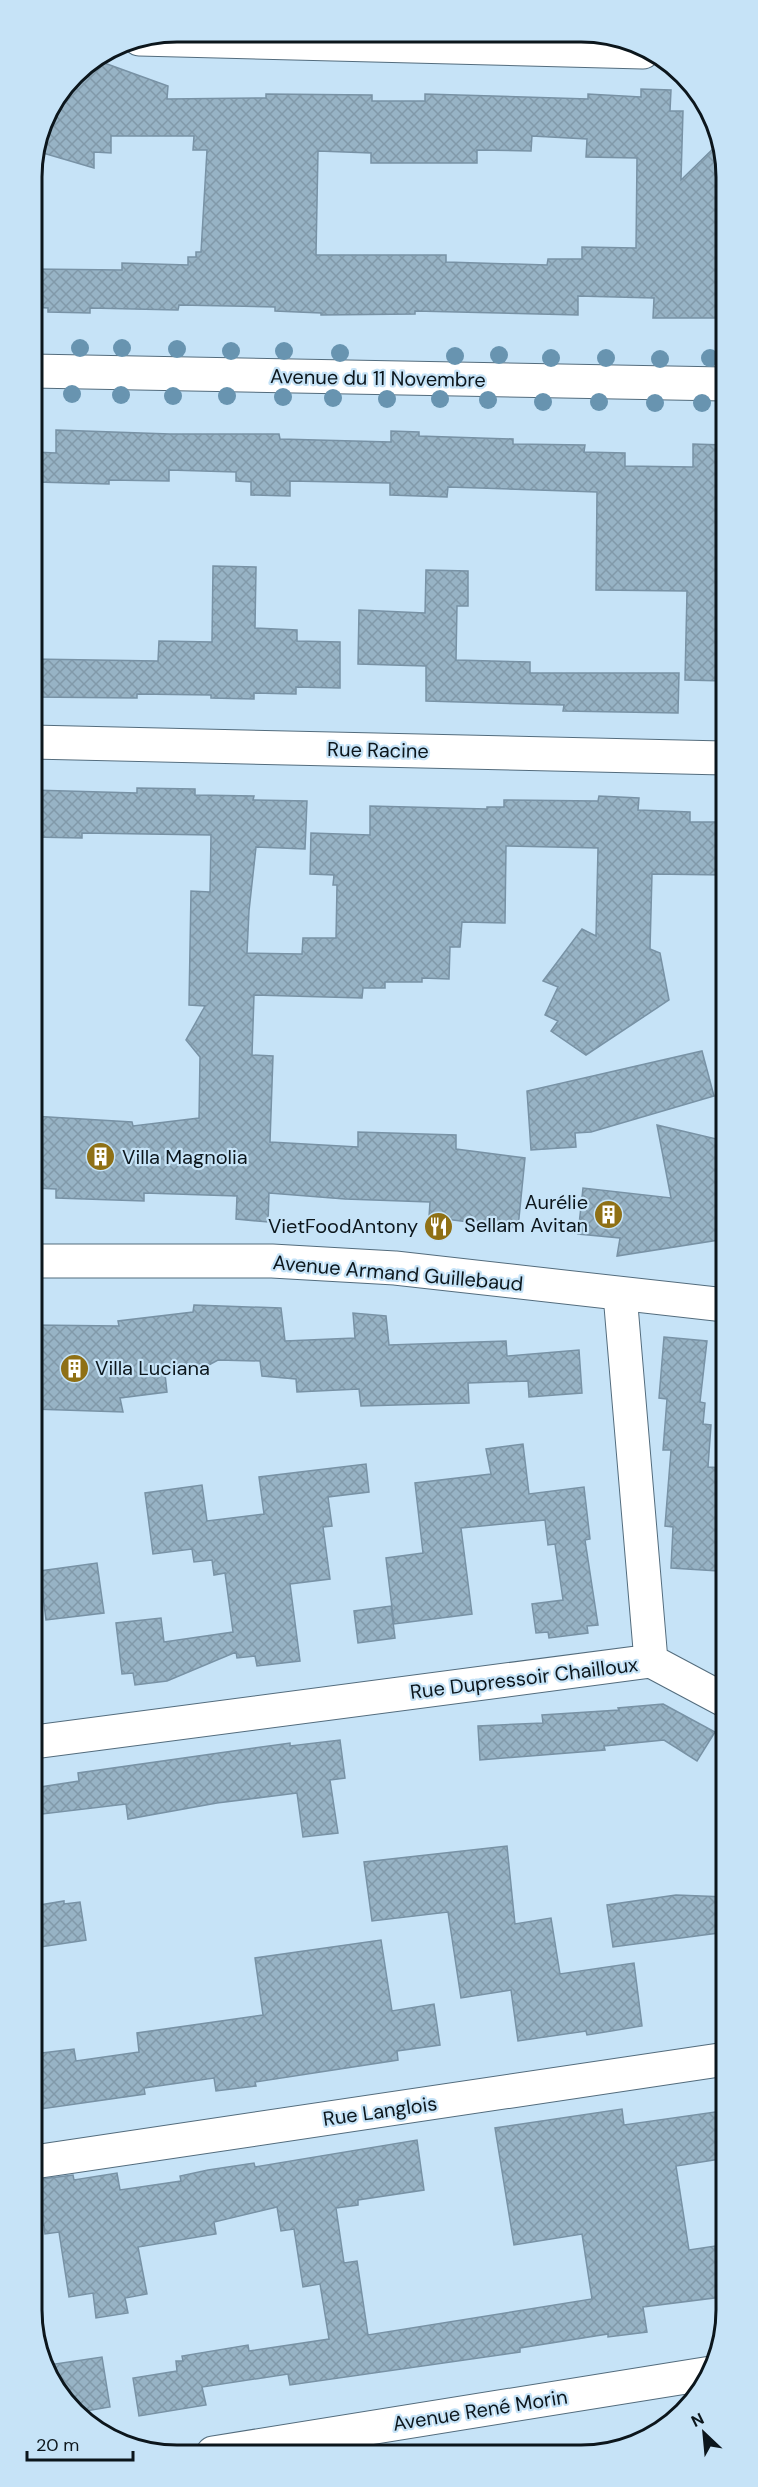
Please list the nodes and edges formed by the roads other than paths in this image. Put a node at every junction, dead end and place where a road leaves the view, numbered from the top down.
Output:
1 (255, 42) edge
2 (631, 52) edge
3 (42, 371) edge
4 (716, 384) edge
5 (42, 742) edge
6 (716, 758) edge
7 (42, 1261) edge
8 (620, 1294) junction
9 (716, 1304) edge
10 (651, 1661) junction
11 (716, 1696) edge
12 (42, 1741) edge
13 (716, 2061) edge
14 (42, 2162) edge
15 (700, 2375) edge
16 (263, 2445) edge

1 - 2 street
3 - 4 street, Avenue du 11 Novembre
5 - 6 street, Rue Racine
7 - 8 street, Avenue Armand Guillebaud
8 - 9 street, Avenue Armand Guillebaud
8 - 10 street, Rue Dupressoir Chailloux
10 - 11 street
10 - 12 street, Rue Dupressoir Chailloux
13 - 14 street, Rue Langlois
15 - 16 street, Avenue René Morin

